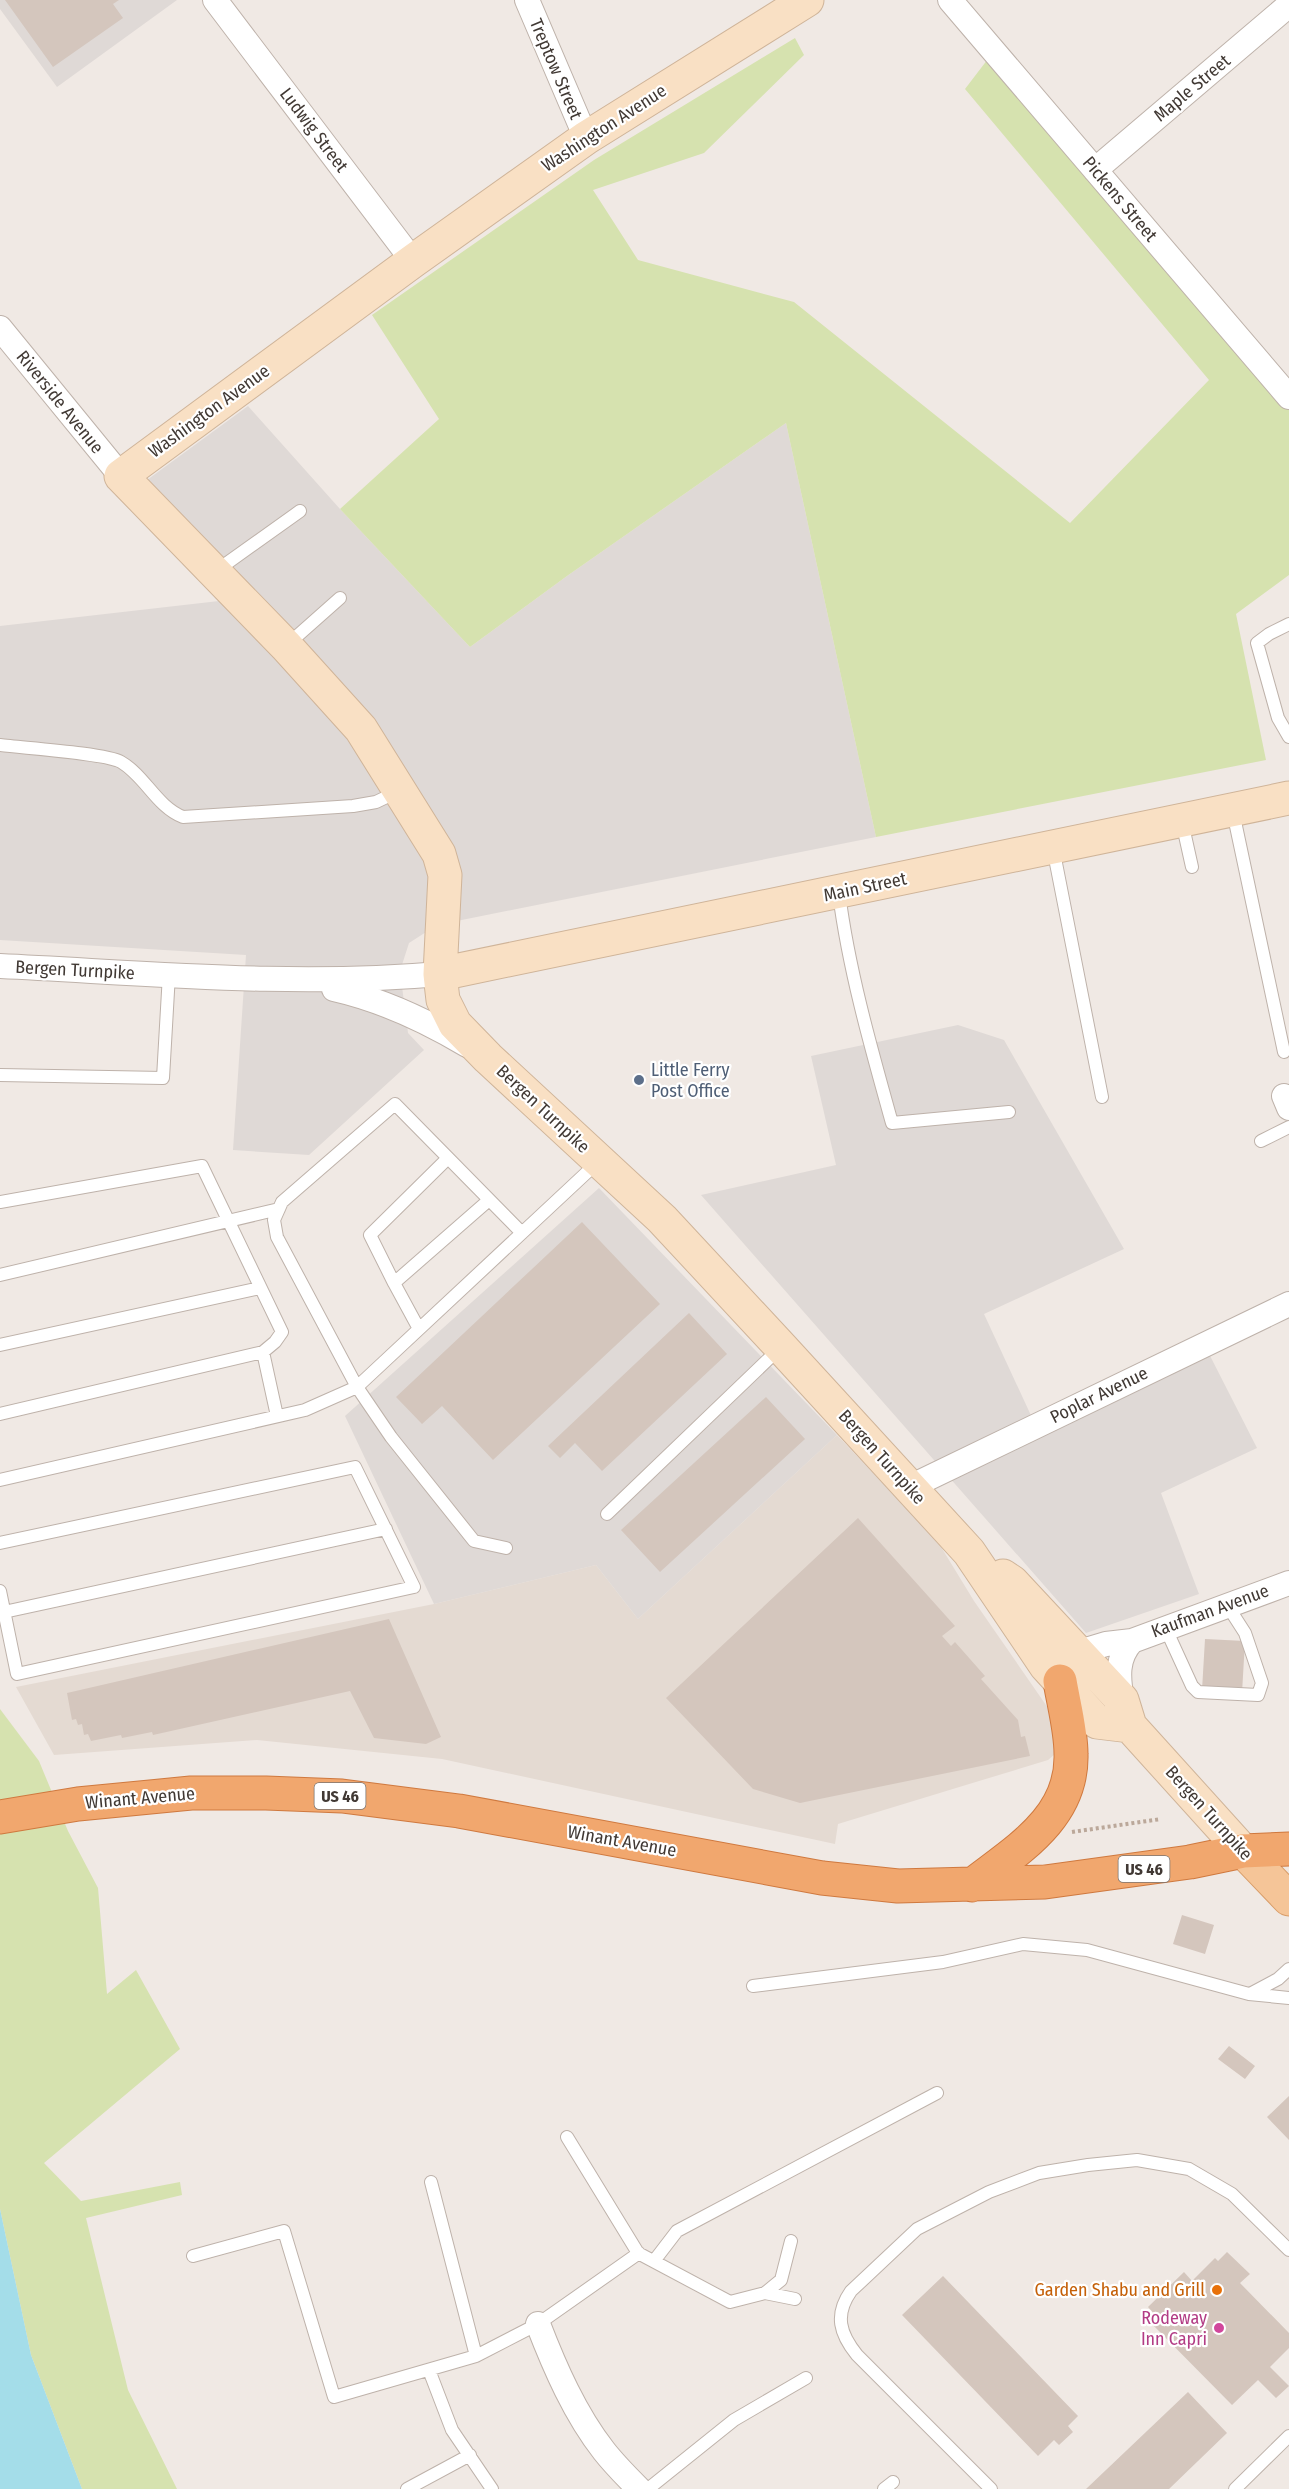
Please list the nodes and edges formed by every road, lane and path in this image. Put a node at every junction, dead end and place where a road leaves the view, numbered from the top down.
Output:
1 (215, 0) edge
2 (527, 0) edge
3 (807, 0) edge
4 (950, 0) edge
5 (1289, 5) edge
6 (586, 138) junction
7 (1095, 170) junction
8 (413, 261) junction
9 (0, 328) edge
10 (1289, 397) edge
11 (121, 476) junction
12 (300, 511) dead end
13 (214, 572) junction
14 (340, 598) dead end
15 (1289, 624) edge
16 (286, 646) junction
17 (1289, 737) edge
18 (0, 745) edge
19 (400, 791) junction
20 (1289, 798) edge
21 (1233, 810) junction
22 (1182, 822) junction
23 (1053, 848) junction
24 (1192, 867) dead end
25 (839, 892) junction
26 (0, 966) edge
27 (440, 974) junction
28 (169, 975) junction
29 (303, 981) junction
30 (1284, 1052) dead end
31 (488, 1058) junction
32 (0, 1075) edge
33 (1102, 1097) dead end
34 (1009, 1112) dead end
35 (1289, 1127) edge
36 (1261, 1141) dead end
37 (448, 1158) junction
38 (598, 1161) junction
39 (489, 1200) junction
40 (0, 1202) edge
41 (279, 1209) junction
42 (227, 1221) junction
43 (522, 1233) junction
44 (0, 1275) edge
45 (394, 1283) junction
46 (260, 1288) junction
47 (1289, 1304) edge
48 (419, 1329) junction
49 (0, 1345) edge
50 (781, 1347) junction
51 (263, 1352) junction
52 (357, 1387) junction
53 (0, 1414) edge
54 (277, 1416) junction
55 (0, 1480) edge
56 (909, 1487) junction
57 (607, 1514) dead end
58 (386, 1529) junction
59 (0, 1543) edge
60 (506, 1548) dead end
61 (969, 1552) junction
62 (1289, 1583) edge
63 (0, 1591) edge
64 (1227, 1605) junction
65 (4, 1612) junction
66 (1165, 1627) junction
67 (1132, 1641) junction
68 (1077, 1653) junction
69 (1060, 1681) junction
70 (1126, 1713) junction
71 (0, 1817) edge
72 (1161, 1819) dead end
73 (1289, 1825) edge
74 (1064, 1833) dead end
75 (1289, 1849) edge
76 (1243, 1851) junction
77 (972, 1885) junction
78 (1289, 1899) edge
79 (1289, 1969) edge
80 (753, 1986) dead end
81 (1249, 1994) junction
82 (1289, 1998) edge
83 (937, 2093) dead end
84 (567, 2138) dead end
85 (431, 2182) dead end
86 (791, 2241) dead end
87 (1289, 2250) edge
88 (639, 2253) junction
89 (193, 2256) dead end
90 (654, 2261) junction
91 (765, 2293) junction
92 (795, 2299) dead end
93 (538, 2324) junction
94 (476, 2356) junction
95 (429, 2370) junction
96 (806, 2378) dead end
97 (1289, 2436) edge
98 (470, 2455) junction
99 (407, 2489) edge
100 (492, 2489) edge
101 (639, 2489) edge
102 (648, 2489) edge
103 (991, 2489) edge
104 (1235, 2489) edge

1 - 8 street, Ludwig Street
2 - 6 street, Treptow Street
3 - 6 street, Washington Avenue
4 - 7 street, Pickens Street
5 - 7 street, Maple Street
6 - 8 street, Washington Avenue
7 - 10 street, Pickens Street
8 - 11 street, Washington Avenue
9 - 11 street, Riverside Avenue
11 - 13 street
12 - 13 lane
13 - 16 street
14 - 16 lane
15 - 17 lane
16 - 19 street
18 - 19 lane
19 - 27 street
20 - 21 street, Main Street
21 - 22 street, Main Street
21 - 30 lane
22 - 23 street, Main Street
22 - 24 lane
23 - 25 street, Main Street
23 - 33 lane
25 - 27 street, Main Street
25 - 34 lane
26 - 28 street, Bergen Turnpike
27 - 29 street, Bergen Turnpike
27 - 31 street, Bergen Turnpike
28 - 29 street, Bergen Turnpike
28 - 32 lane
29 - 31 street
31 - 38 street, Bergen Turnpike
35 - 36 lane
37 - 39 lane
37 - 41 lane
37 - 45 lane
38 - 43 lane
38 - 50 street, Bergen Turnpike
39 - 43 lane
39 - 45 lane
40 - 42 lane
41 - 42 lane
41 - 52 lane
42 - 44 lane
42 - 46 lane
43 - 48 lane
45 - 48 lane
46 - 49 lane
46 - 51 lane
47 - 56 street, Poplar Avenue
48 - 52 lane
50 - 56 street, Bergen Turnpike
50 - 57 lane
51 - 53 lane
51 - 54 lane
52 - 54 lane
52 - 60 lane
54 - 55 lane
56 - 61 street, Bergen Turnpike
58 - 59 lane
58 - 65 lane
58 - 65 lane
61 - 68 street, Bergen Turnpike
61 - 69 street, Bergen Turnpike
62 - 64 street, Kaufman Avenue
63 - 65 lane
64 - 66 street, Kaufman Avenue
64 - 66 lane
66 - 67 street, Kaufman Avenue
67 - 68 street, Kaufman Avenue
67 - 70 street, Kaufman Avenue
68 - 70 street, Bergen Turnpike
69 - 70 street, Bergen Turnpike
69 - 77 highway
70 - 76 street, Bergen Turnpike
71 - 77 highway, Winant Avenue / US 46
72 - 74 path
73 - 76 highway, US 46
75 - 76 highway, US 46
76 - 77 highway, Winant Avenue / US 46
76 - 78 main road, Bergen Turnpike
79 - 81 lane
80 - 81 lane
81 - 82 lane
83 - 90 lane
84 - 88 lane
85 - 94 lane
86 - 91 lane
87 - 103 lane
88 - 90 lane
88 - 93 lane
89 - 95 lane
90 - 91 lane
91 - 92 lane
93 - 94 lane
93 - 101 street
94 - 95 lane
95 - 98 lane
96 - 102 lane
97 - 104 lane
98 - 99 lane
98 - 100 lane

